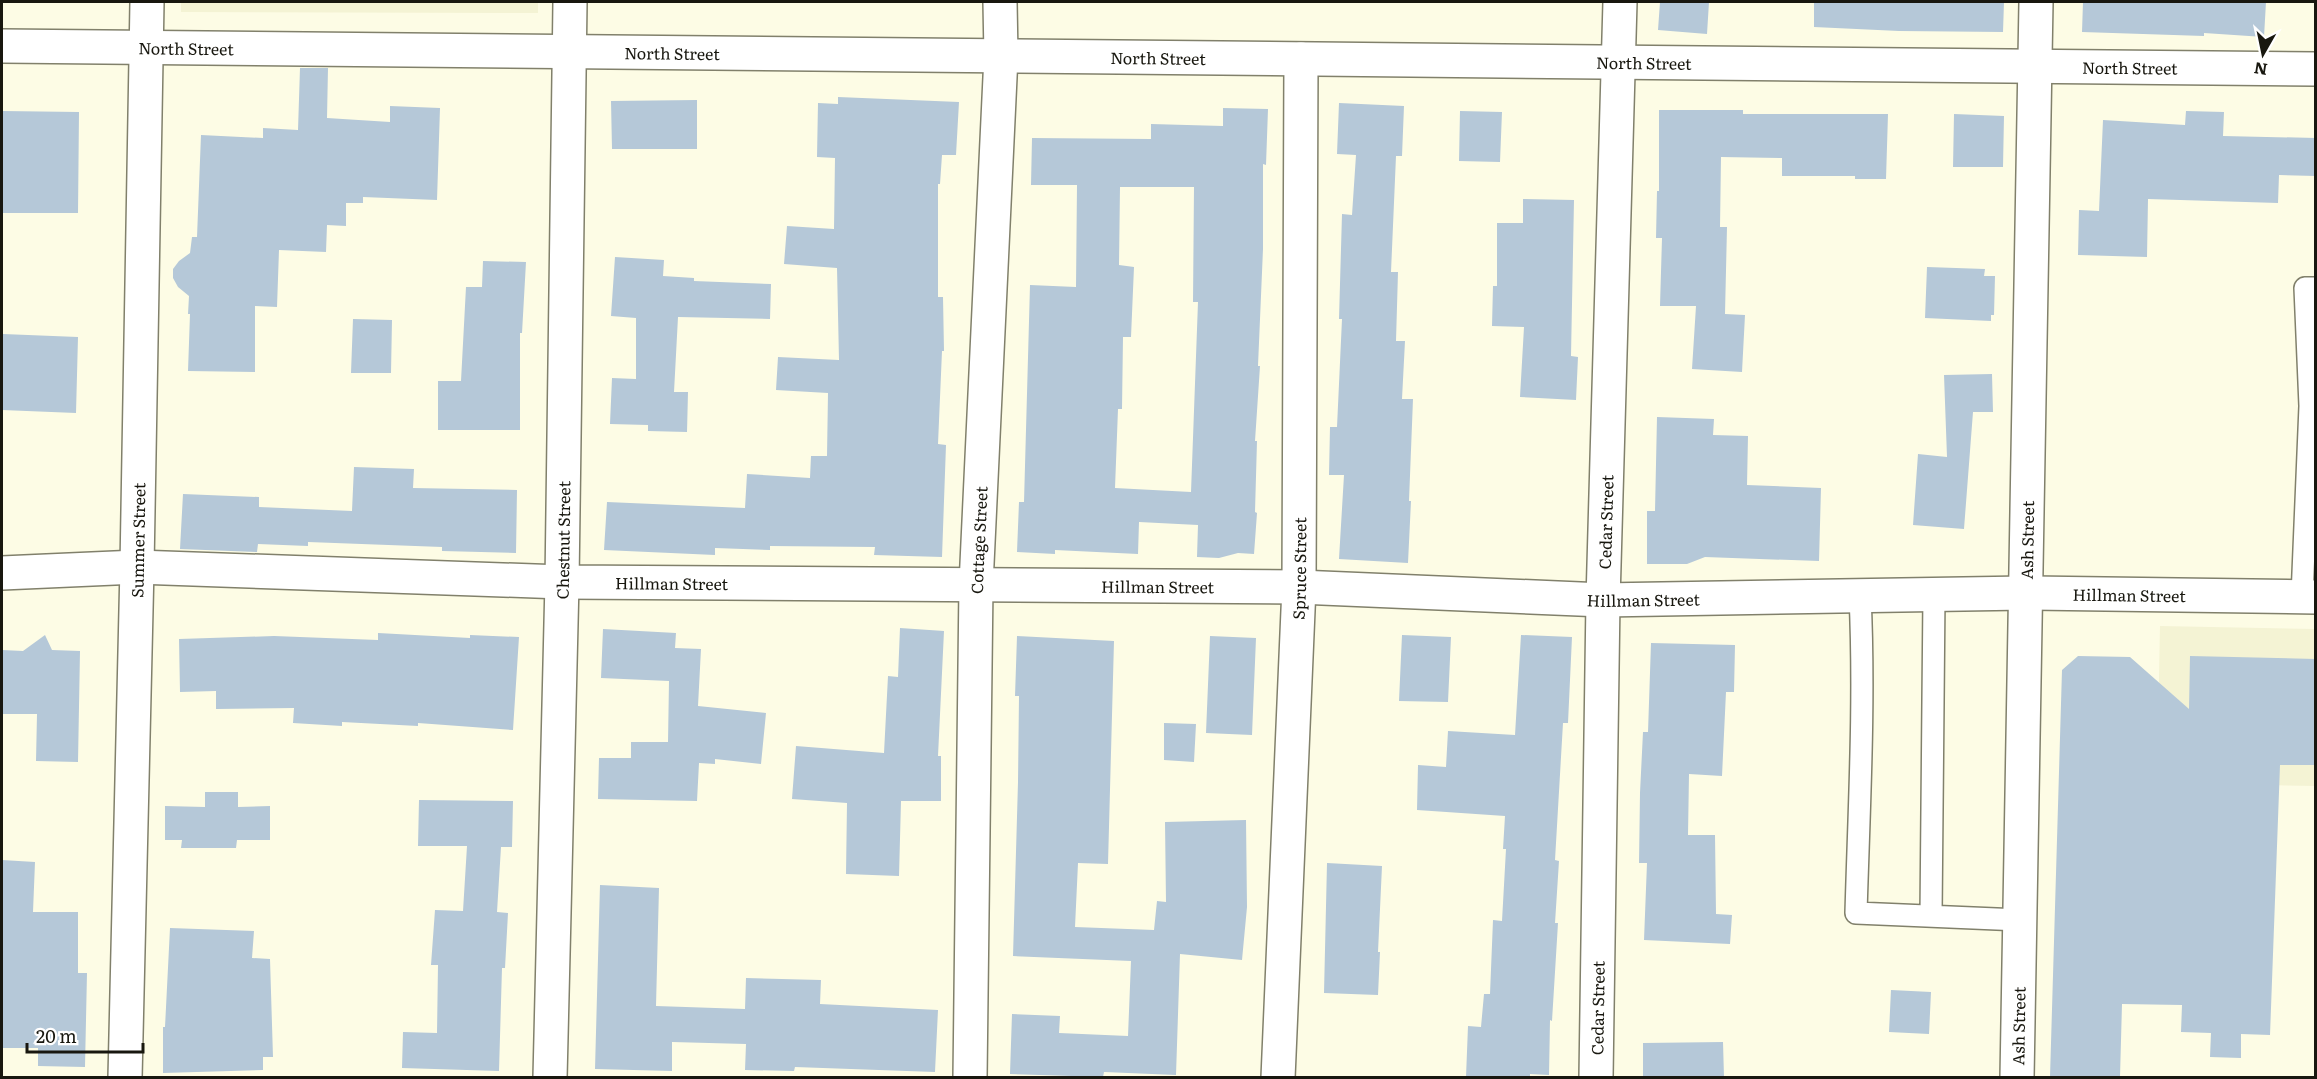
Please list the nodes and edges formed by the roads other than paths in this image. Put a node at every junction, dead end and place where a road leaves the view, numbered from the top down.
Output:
1 (147, 2) edge
2 (570, 2) edge
3 (999, 2) edge
4 (1620, 2) edge
5 (2036, 2) edge
6 (2, 46) edge
7 (146, 48) junction
8 (568, 51) junction
9 (1001, 56) junction
10 (1301, 59) junction
11 (1619, 62) junction
12 (2034, 66) junction
13 (2316, 69) edge
14 (2316, 288) edge
15 (2313, 406) edge
16 (2311, 507) edge
17 (137, 567) junction
18 (2, 573) edge
19 (562, 582) junction
20 (976, 585) junction
21 (1299, 587) junction
22 (2025, 593) junction
23 (1934, 595) junction
24 (1860, 596) junction
25 (2309, 597) edge
26 (1603, 600) junction
27 (1931, 916) junction
28 (2020, 921) junction
29 (125, 1077) edge
30 (550, 1077) edge
31 (970, 1077) edge
32 (1278, 1077) edge
33 (1596, 1077) edge
34 (2017, 1077) edge

1 - 7 street, Summer Street
2 - 8 street, Chestnut Street
3 - 9 street, Cottage Street
4 - 11 street, Cedar Street
5 - 12 street, Ash Street
6 - 7 street, North Street
7 - 8 street, North Street
7 - 17 street, Summer Street
8 - 9 street, North Street
8 - 19 street, Chestnut Street
9 - 10 street, North Street
9 - 20 street, Cottage Street
10 - 11 street, North Street
10 - 21 street, Spruce Street
11 - 12 street, North Street
11 - 26 street, Cedar Street
12 - 13 street, North Street
12 - 22 street, Ash Street
14 - 15 lane
15 - 16 lane
16 - 25 lane
17 - 18 street, Hillman Street
17 - 19 street, Hillman Street
17 - 29 street, Summer Street
19 - 20 street, Hillman Street
19 - 30 street, Chestnut Street
20 - 21 street, Hillman Street
20 - 31 street, Cottage Street
21 - 26 street, Hillman Street
21 - 32 street, Spruce Street
22 - 23 street, Hillman Street
22 - 25 street, Hillman Street
22 - 28 street, Ash Street
23 - 24 street, Hillman Street
23 - 27 lane
24 - 26 street, Hillman Street
24 - 27 lane
26 - 33 street, Cedar Street
27 - 28 lane
28 - 34 street, Ash Street

